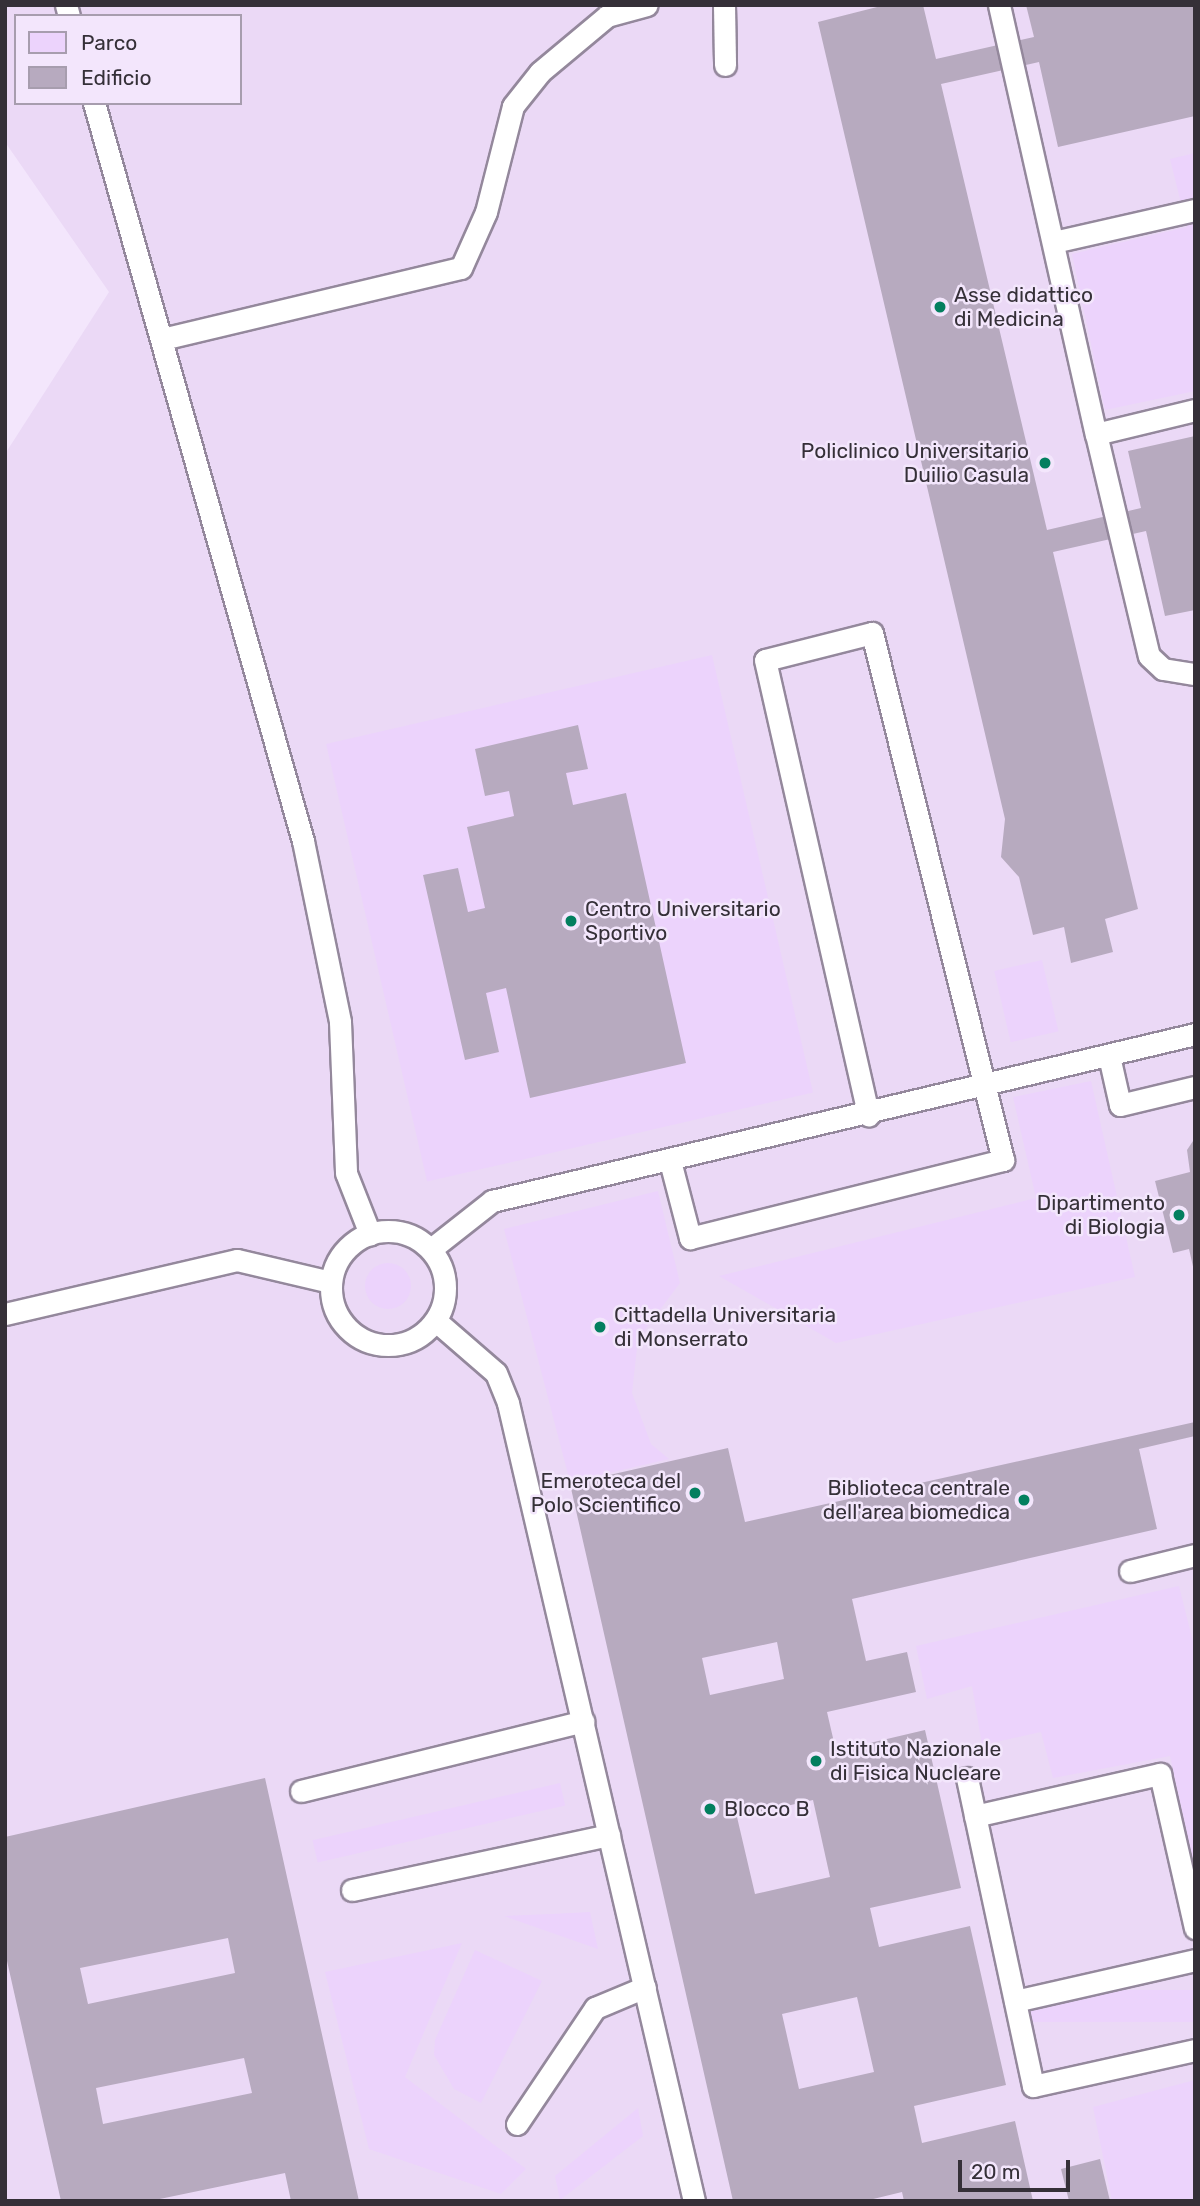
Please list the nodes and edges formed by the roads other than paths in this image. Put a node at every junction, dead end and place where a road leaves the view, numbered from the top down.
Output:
1 (647, 5) edge
2 (724, 5) edge
3 (999, 5) edge
4 (725, 65) dead end
5 (95, 105) edge
6 (1195, 210) edge
7 (1054, 242) junction
8 (162, 339) junction
9 (1195, 411) edge
10 (1097, 435) junction
11 (1195, 674) edge
12 (1195, 1034) edge
13 (1109, 1056) junction
14 (985, 1086) junction
15 (1195, 1087) edge
16 (868, 1115) junction
17 (670, 1161) junction
18 (370, 1234) junction
19 (431, 1249) junction
20 (330, 1282) junction
21 (5, 1314) edge
22 (436, 1321) junction
23 (1195, 1555) edge
24 (1130, 1571) dead end
25 (583, 1721) junction
26 (967, 1778) dead end
27 (302, 1791) dead end
28 (975, 1816) junction
29 (609, 1835) junction
30 (352, 1890) dead end
31 (1195, 1928) edge
32 (1195, 1960) edge
33 (645, 1987) junction
34 (1015, 2001) junction
35 (1195, 2050) edge
36 (517, 2124) dead end
37 (693, 2200) edge

1 - 8 lane
2 - 4 lane
3 - 7 lane
5 - 8 lane
6 - 7 lane
7 - 10 lane
8 - 18 lane
9 - 10 lane
10 - 11 lane
12 - 13 lane
13 - 14 lane
13 - 15 lane
14 - 16 lane
14 - 16 lane
14 - 17 lane
16 - 17 lane
17 - 19 lane
18 - 19 lane
18 - 20 lane
19 - 22 lane
20 - 21 lane
20 - 22 lane
22 - 25 lane
23 - 24 lane
25 - 27 lane
25 - 29 lane
26 - 28 lane
28 - 31 lane
28 - 34 lane
29 - 30 lane
29 - 33 lane
32 - 34 lane
33 - 36 lane
33 - 37 lane
34 - 35 lane

